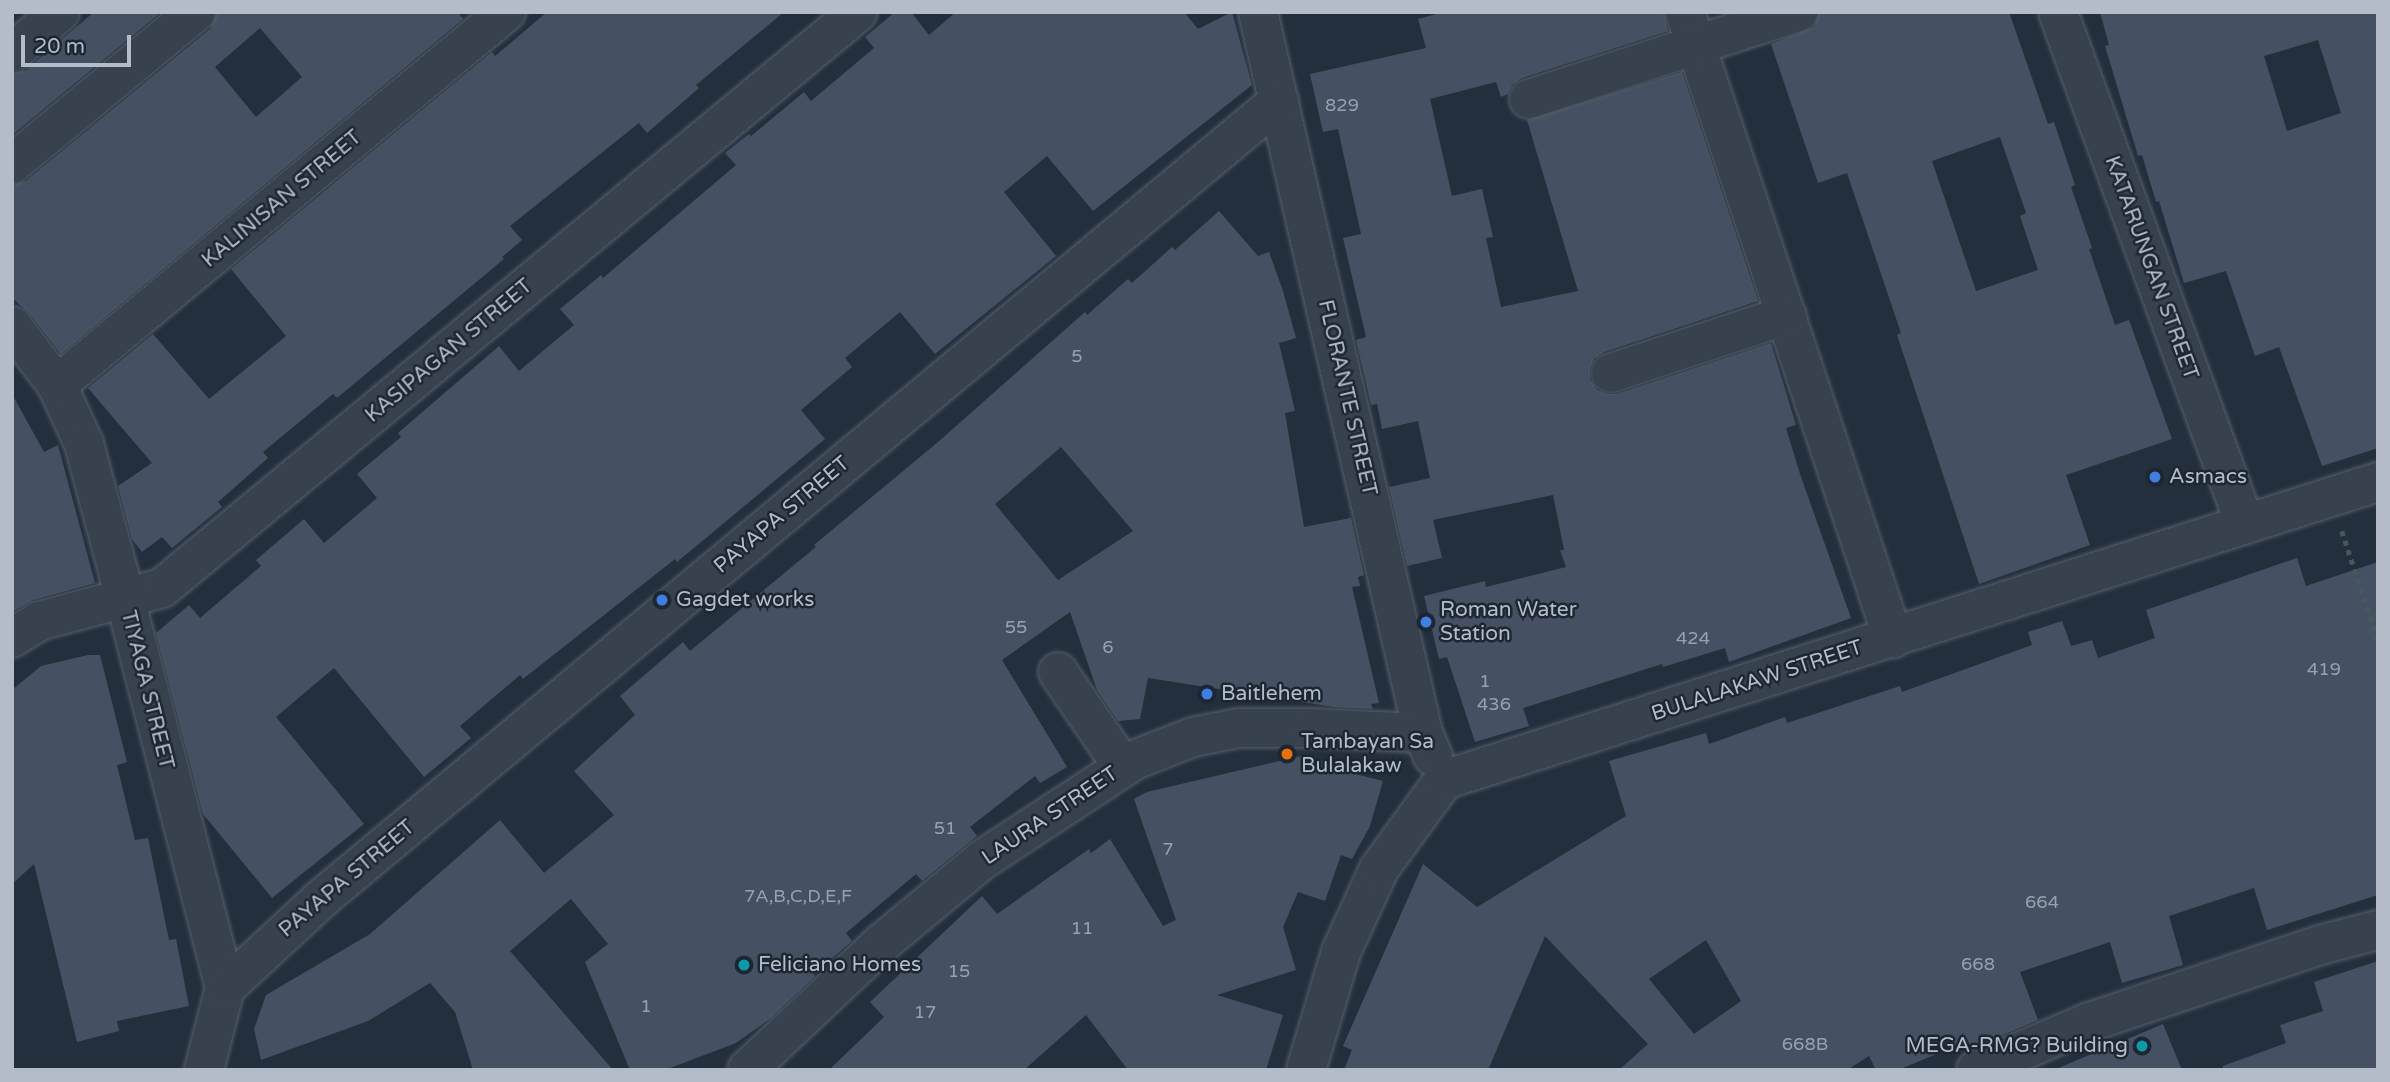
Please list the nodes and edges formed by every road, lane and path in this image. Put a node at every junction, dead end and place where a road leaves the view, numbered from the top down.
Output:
1 (60, 12) edge
2 (196, 12) edge
3 (506, 12) edge
4 (859, 12) edge
5 (1258, 12) edge
6 (1798, 12) edge
7 (2058, 12) edge
8 (1691, 29) edge
9 (12, 52) edge
10 (1529, 99) dead end
11 (1279, 101) junction
12 (12, 164) edge
13 (1787, 315) junction
14 (12, 326) edge
15 (1611, 373) dead end
16 (57, 385) junction
17 (2378, 482) edge
18 (2245, 524) junction
19 (2344, 539) dead end
20 (124, 599) junction
21 (12, 638) edge
22 (1892, 638) junction
23 (2378, 641) edge
24 (1058, 672) dead end
25 (1423, 733) junction
26 (1123, 767) junction
27 (1444, 780) junction
28 (2378, 930) edge
29 (225, 988) junction
30 (204, 1070) edge
31 (747, 1070) edge
32 (1306, 1070) edge
33 (1976, 1070) edge

1 - 9 street
2 - 12 street
3 - 16 street, KALINISAN STREET
4 - 20 street, KASIPAGAN STREET
5 - 11 street, FLORANTE STREET
6 - 8 street
7 - 18 street, KATARUNGAN STREET
8 - 10 street
8 - 13 street
11 - 25 street, FLORANTE STREET
11 - 29 street, PAYAPA STREET
13 - 15 street
13 - 22 street
14 - 16 street, TIYAGA STREET
16 - 20 street, TIYAGA STREET
17 - 18 street, BULALAKAW STREET
18 - 22 street, BULALAKAW STREET
19 - 23 path
20 - 21 street, KASIPAGAN STREET
20 - 29 street, TIYAGA STREET
22 - 27 street, BULALAKAW STREET
24 - 26 street
25 - 26 street, LAURA STREET
25 - 27 street, FLORANTE STREET
26 - 31 street, LAURA STREET
27 - 32 street
28 - 33 street
29 - 30 street, TIYAGA STREET

